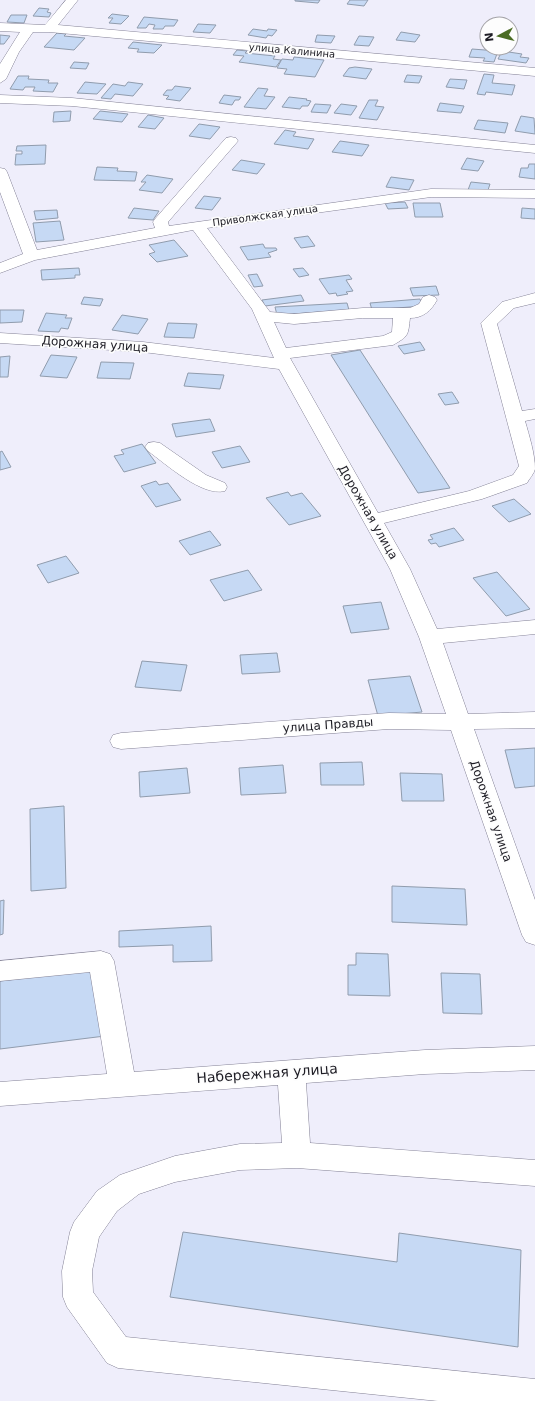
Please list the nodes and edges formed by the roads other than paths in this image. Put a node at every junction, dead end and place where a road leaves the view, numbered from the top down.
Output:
1 (72, 0) edge
2 (0, 28) edge
3 (49, 28) junction
4 (30, 30) junction
5 (535, 72) edge
6 (0, 79) edge
7 (0, 99) edge
8 (231, 140) dead end
9 (535, 149) edge
10 (0, 172) edge
11 (535, 194) edge
12 (197, 224) junction
13 (164, 231) junction
14 (31, 256) junction
15 (0, 268) edge
16 (535, 298) edge
17 (429, 300) dead end
18 (402, 313) junction
19 (263, 316) junction
20 (0, 338) edge
21 (289, 344) junction
22 (535, 414) edge
23 (515, 417) junction
24 (154, 447) dead end
25 (532, 467) edge
26 (218, 487) dead end
27 (372, 520) junction
28 (535, 626) edge
29 (430, 637) junction
30 (535, 720) edge
31 (460, 722) junction
32 (121, 741) dead end
33 (535, 936) edge
34 (0, 971) edge
35 (535, 1058) edge
36 (291, 1072) junction
37 (122, 1084) junction
38 (0, 1094) edge
39 (297, 1155) junction
40 (535, 1173) edge
41 (535, 1395) edge

1 - 3 street
2 - 4 street, улица Калинина
3 - 4 street, улица Калинина
3 - 5 street, улица Калинина
4 - 6 street
7 - 9 street
8 - 13 street
10 - 14 street
11 - 12 street, Приволжская улица
12 - 13 street, Приволжская улица
12 - 19 street
13 - 14 street, Приволжская улица
14 - 15 street, Приволжская улица
16 - 23 street
17 - 18 street
18 - 21 street
18 - 21 street
19 - 21 street
19 - 21 street
20 - 21 street, Дорожная улица
21 - 27 street, Дорожная улица
22 - 23 street
23 - 25 street
24 - 26 street
25 - 27 street
27 - 29 street, Дорожная улица
28 - 29 street
29 - 31 street, Дорожная улица
30 - 31 street, улица Правды
31 - 32 street, улица Правды
31 - 33 street, Дорожная улица
34 - 37 street
35 - 36 street, Набережная улица
36 - 37 street, Набережная улица
36 - 39 street
37 - 38 street, Набережная улица
39 - 40 street
39 - 41 street

